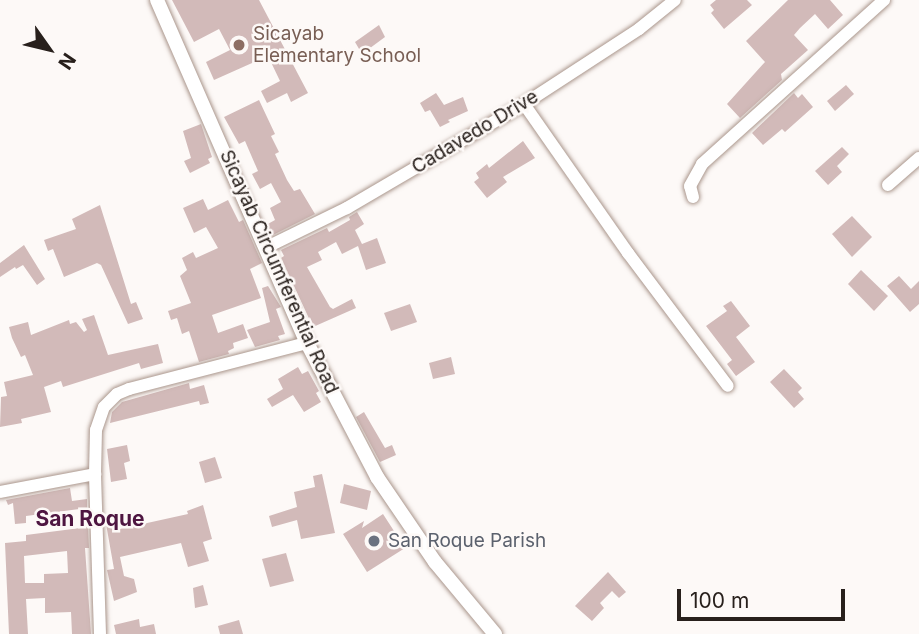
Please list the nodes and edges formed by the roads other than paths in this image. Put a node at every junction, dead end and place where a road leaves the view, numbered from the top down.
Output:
1 (156, 0) edge
2 (675, 0) edge
3 (884, 0) edge
4 (524, 104) junction
5 (919, 158) edge
6 (888, 186) dead end
7 (693, 197) dead end
8 (265, 248) junction
9 (307, 343) junction
10 (728, 386) dead end
11 (94, 474) junction
12 (0, 492) edge
13 (100, 634) edge
14 (495, 634) edge

1 - 8 street, Sicayab Circumferential Road
2 - 4 street, Cadavedo Drive
3 - 7 street
4 - 8 street, Cadavedo Drive
4 - 10 street
5 - 6 street
8 - 9 street, Sicayab Circumferential Road
9 - 11 street
9 - 14 street, Sicayab Circumferential Road
11 - 12 street
11 - 13 street

